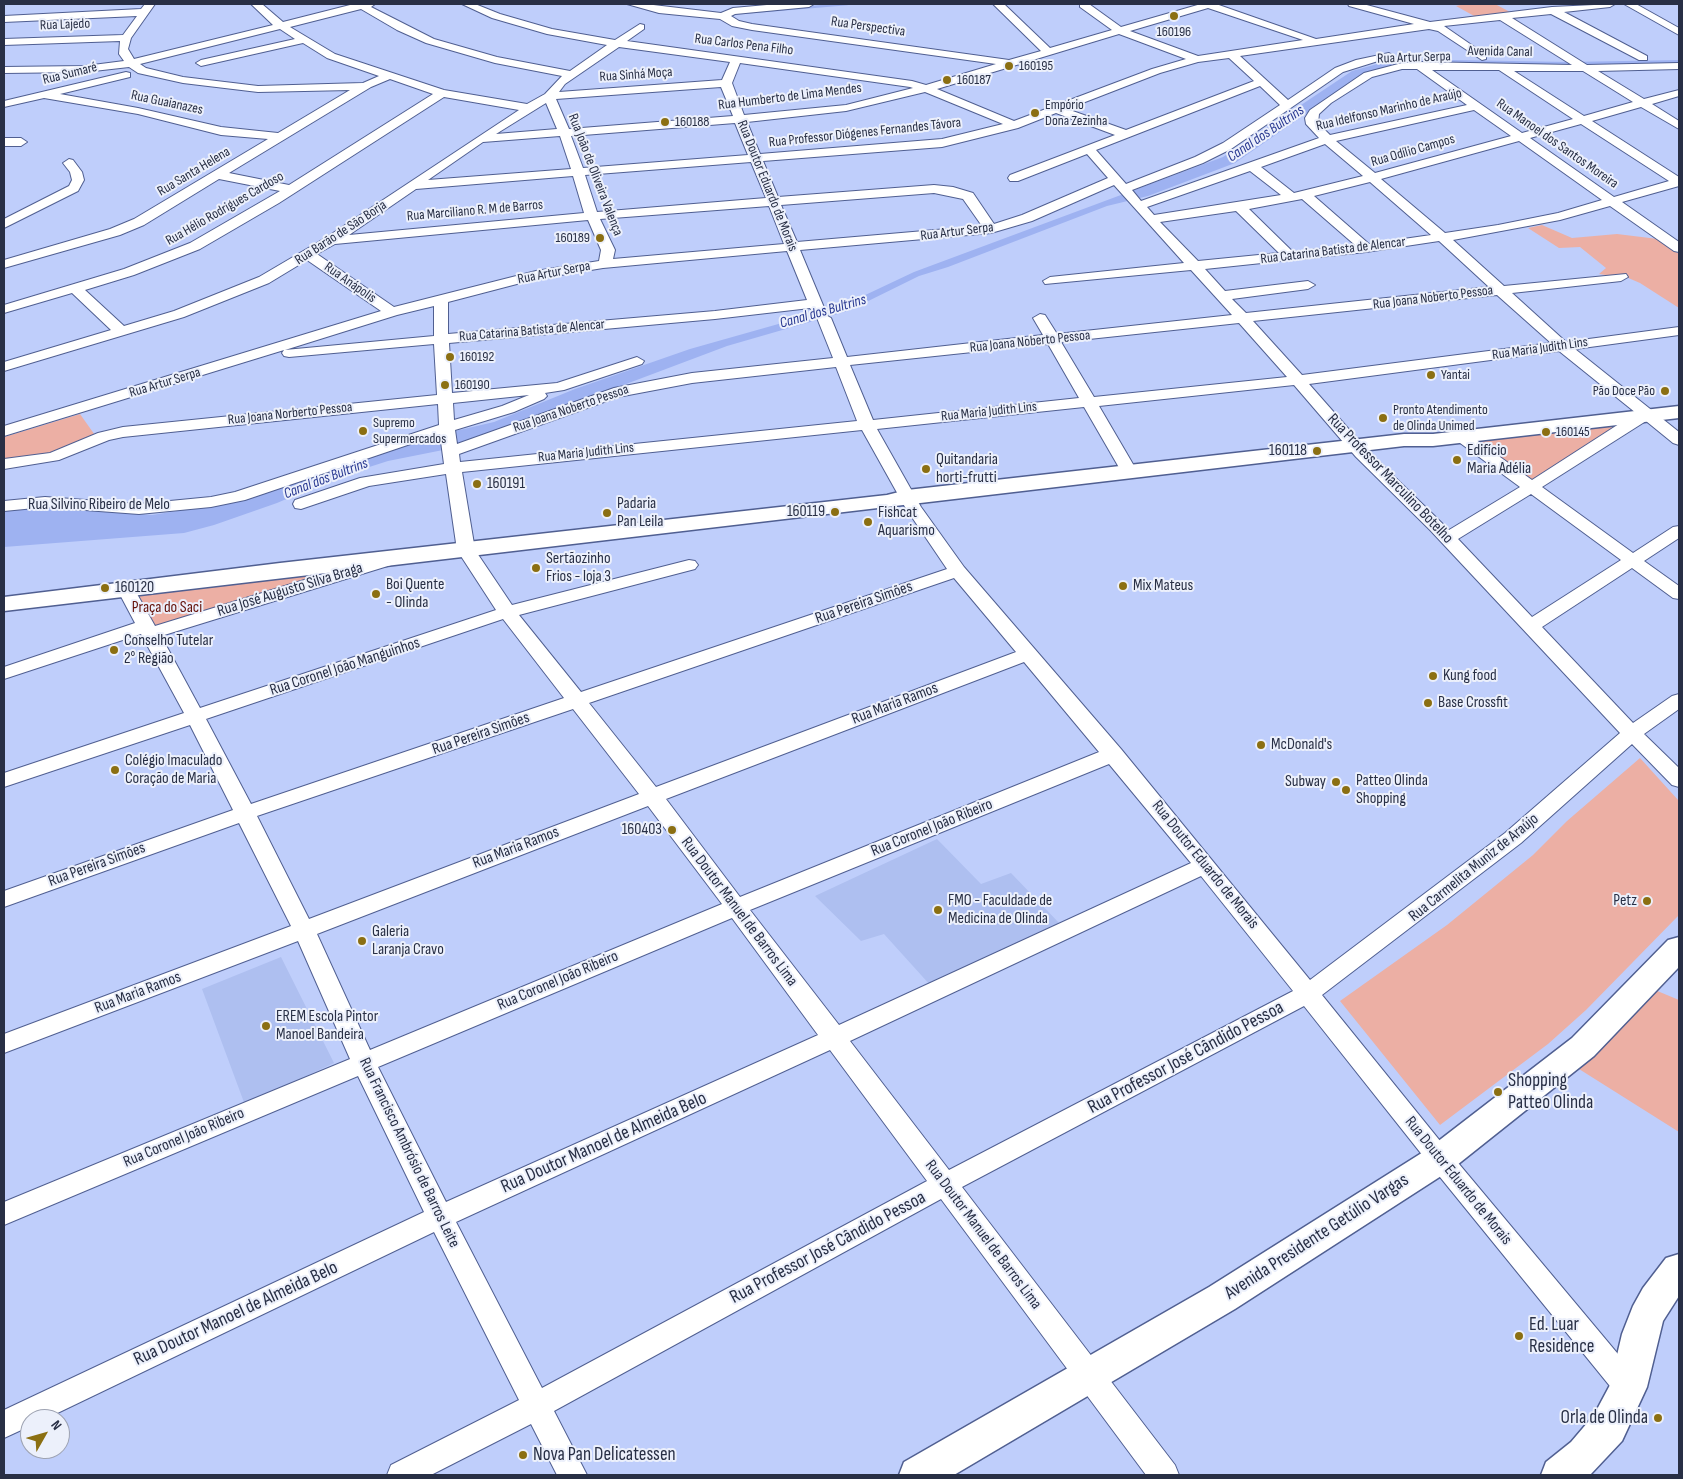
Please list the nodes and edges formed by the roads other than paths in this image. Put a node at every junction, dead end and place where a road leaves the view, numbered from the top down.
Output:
1 (256, 4) edge
2 (363, 4) edge
3 (467, 4) edge
4 (632, 4) edge
5 (809, 4) edge
6 (998, 4) edge
7 (1209, 4) edge
8 (1354, 4) edge
9 (1360, 4) edge
10 (1539, 4) edge
11 (1610, 4) edge
12 (1629, 4) edge
13 (1084, 6) dead end
14 (148, 8) edge
15 (786, 9) junction
16 (1553, 10) junction
17 (727, 14) junction
18 (1501, 16) junction
19 (4, 19) edge
20 (1433, 25) junction
21 (280, 26) junction
22 (640, 27) dead end
23 (775, 30) junction
24 (1120, 31) junction
25 (1679, 32) edge
26 (126, 38) junction
27 (303, 40) junction
28 (4, 42) edge
29 (1316, 42) junction
30 (616, 43) junction
31 (1048, 52) junction
32 (1231, 54) junction
33 (1482, 57) junction
34 (1643, 58) junction
35 (1679, 58) edge
36 (1197, 59) junction
37 (736, 60) junction
38 (131, 62) junction
39 (202, 63) dead end
40 (1012, 63) junction
41 (1579, 64) junction
42 (1418, 66) junction
43 (1679, 66) edge
44 (1501, 67) junction
45 (4, 70) edge
46 (142, 71) junction
47 (573, 75) junction
48 (388, 76) junction
49 (1262, 81) junction
50 (726, 83) junction
51 (367, 86) junction
52 (927, 88) junction
53 (442, 92) junction
54 (1679, 94) edge
55 (46, 95) junction
56 (549, 96) junction
57 (4, 104) edge
58 (1643, 104) junction
59 (1288, 106) junction
60 (1476, 106) junction
61 (528, 108) junction
62 (1056, 109) junction
63 (739, 119) junction
64 (1584, 120) junction
65 (1014, 125) junction
66 (1679, 126) edge
67 (564, 134) junction
68 (1127, 135) junction
69 (281, 137) junction
70 (1520, 137) junction
71 (480, 139) junction
72 (1327, 139) junction
73 (4, 142) edge
74 (21, 142) dead end
75 (1089, 149) junction
76 (756, 158) junction
77 (69, 163) dead end
78 (1252, 166) junction
79 (578, 172) junction
80 (217, 176) junction
81 (1014, 178) dead end
82 (1371, 178) junction
83 (1679, 182) edge
84 (413, 185) junction
85 (1121, 186) junction
86 (291, 189) junction
87 (1305, 195) junction
88 (1291, 197) junction
89 (774, 201) junction
90 (1613, 201) junction
91 (1137, 204) junction
92 (1240, 206) junction
93 (592, 216) junction
94 (1151, 219) junction
95 (4, 224) edge
96 (991, 229) junction
97 (1443, 238) junction
98 (332, 240) junction
99 (792, 248) junction
100 (1366, 248) junction
101 (1679, 248) edge
102 (309, 255) junction
103 (1290, 256) junction
104 (4, 264) edge
105 (603, 264) junction
106 (1195, 267) junction
107 (1621, 278) dead end
108 (1050, 281) dead end
109 (1308, 285) dead end
110 (75, 288) junction
111 (1500, 290) junction
112 (1220, 296) junction
113 (441, 300) junction
114 (4, 309) edge
115 (819, 310) junction
116 (392, 312) junction
117 (1040, 318) dead end
118 (1244, 320) junction
119 (1679, 331) edge
120 (122, 332) junction
121 (441, 339) junction
122 (1054, 339) junction
123 (1562, 346) junction
124 (247, 357) junction
125 (637, 361) dead end
126 (841, 363) junction
127 (4, 367) edge
128 (1298, 380) junction
129 (565, 386) junction
130 (444, 398) junction
131 (1090, 401) junction
132 (75, 410) junction
133 (1679, 412) edge
134 (1645, 415) junction
135 (866, 423) junction
136 (447, 428) junction
137 (4, 431) edge
138 (104, 436) junction
139 (1462, 437) junction
140 (1679, 440) edge
141 (1358, 450) junction
142 (450, 456) junction
143 (4, 464) edge
144 (1130, 471) junction
145 (1531, 486) junction
146 (902, 502) junction
147 (301, 504) dead end
148 (4, 506) edge
149 (1679, 531) edge
150 (1447, 538) junction
151 (466, 550) junction
152 (402, 556) junction
153 (1634, 562) junction
154 (689, 565) dead end
155 (958, 571) junction
156 (126, 589) junction
157 (1679, 594) edge
158 (4, 604) edge
159 (507, 612) junction
160 (1530, 626) junction
161 (149, 630) junction
162 (1029, 653) junction
163 (4, 672) edge
164 (1679, 700) edge
165 (577, 702) junction
166 (196, 716) junction
167 (1632, 733) junction
168 (1114, 754) junction
169 (4, 780) edge
170 (1679, 780) edge
171 (652, 796) junction
172 (245, 813) junction
173 (1205, 865) junction
174 (4, 898) edge
175 (734, 908) junction
176 (304, 930) junction
177 (1679, 948) edge
178 (1309, 994) junction
179 (834, 1038) junction
180 (4, 1044) edge
181 (364, 1062) junction
182 (1440, 1159) junction
183 (945, 1184) junction
184 (4, 1214) edge
185 (440, 1217) junction
186 (1679, 1269) edge
187 (1089, 1375) junction
188 (1628, 1387) junction
189 (538, 1405) junction
190 (4, 1424) edge
191 (402, 1475) edge
192 (572, 1475) edge
193 (918, 1475) edge
194 (1164, 1475) edge
195 (1560, 1475) edge

1 - 21 street
2 - 21 street
2 - 47 street
3 - 30 street, Rua Carlos Pena Filho
4 - 17 street
5 - 15 street
6 - 31 street
7 - 24 street, Rua Humberto de Lima Mendes
7 - 29 street
8 - 9 street
8 - 20 street
10 - 16 street
11 - 16 street, Rua Professor Diógenes Fernandes Távora
12 - 25 street
13 - 24 street
14 - 19 street
14 - 26 street
15 - 17 street
15 - 23 street
16 - 18 street, Rua Professor Diógenes Fernandes Távora
16 - 34 street
17 - 23 street, Rua Perspectiva
18 - 20 street, Rua Professor Diógenes Fernandes Távora
18 - 41 street
20 - 29 street, Rua Professor Diógenes Fernandes Távora
20 - 33 street
21 - 27 street
21 - 38 street
22 - 30 street, Rua Barão de São Borja
23 - 40 street, Rua Perspectiva
24 - 31 street, Rua Humberto de Lima Mendes
24 - 36 street
26 - 28 street, Rua Lajedo
26 - 38 street
27 - 39 street
27 - 48 street
29 - 32 street, Rua Professor Diógenes Fernandes Távora
30 - 37 street, Rua Carlos Pena Filho
30 - 47 street, Rua Barão de São Borja
31 - 40 street, Rua Humberto de Lima Mendes
32 - 36 street, Rua Professor Diógenes Fernandes Távora
32 - 49 street
33 - 41 street, Rua Artur Serpa
33 - 59 street, Rua Artur Serpa
34 - 35 street, Rua Artur Serpa
34 - 41 street, Rua Artur Serpa
36 - 62 street, Rua Professor Diógenes Fernandes Távora
37 - 50 street
37 - 52 street, Rua Carlos Pena Filho
38 - 45 street
38 - 46 street
40 - 52 street, Rua Humberto de Lima Mendes
41 - 43 street, Avenida Canal
41 - 44 street, Avenida Canal
41 - 58 street
42 - 44 street, Avenida Canal
42 - 60 street, Rua Manoel dos Santos Moreira
42 - 72 street, Avenida Canal
44 - 64 street
46 - 51 street
46 - 55 street, Rua Sumaré
47 - 56 street, Rua Barão de São Borja
48 - 51 street, Rua Santa Helena
48 - 53 street
49 - 59 street
49 - 68 street
50 - 56 street, Rua Sinhá Moça
50 - 63 street, Rua Doutor Eduardo de Morais
51 - 69 street, Rua Santa Helena
52 - 63 street, Rua Humberto de Lima Mendes
52 - 65 street, Rua Carlos Pena Filho
53 - 61 street
53 - 86 street, Rua Hélio Rodrigues Cardoso
54 - 58 street, Rua Odílio Campos
55 - 57 street, Rua Sumaré
55 - 69 street, Rua Guaianazes
56 - 61 street, Rua Barão de São Borja
56 - 67 street, Rua João de Oliveira Valença
58 - 64 street, Rua Odílio Campos
58 - 66 street
59 - 85 street, Rua Artur Serpa
60 - 70 street, Rua Manoel dos Santos Moreira
60 - 72 street, Rua Idelfonso Marinho de Araújo
61 - 71 street, Rua Barão de São Borja
62 - 65 street, Rua Professor Diógenes Fernandes Távora
62 - 68 street
63 - 67 street, Rua Humberto de Lima Mendes
63 - 76 street, Rua Doutor Eduardo de Morais
64 - 70 street, Rua Odílio Campos
64 - 83 street
65 - 76 street, Rua Professor Diógenes Fernandes Távora
67 - 71 street, Rua Humberto de Lima Mendes
67 - 79 street, Rua João de Oliveira Valença
68 - 75 street
69 - 80 street, Rua Santa Helena
70 - 82 street, Rua Odílio Campos
70 - 90 street, Rua Manoel dos Santos Moreira
71 - 84 street, Rua Barão de São Borja
72 - 78 street, Rua Idelfonso Marinho de Araújo
72 - 82 street
73 - 74 street
75 - 81 street
75 - 85 street, Rua Professor Marculino Botelho
76 - 79 street, Rua Professor Diógenes Fernandes Távora
76 - 89 street, Rua Doutor Eduardo de Morais
77 - 95 street
78 - 88 street
78 - 91 street, Rua Idelfonso Marinho de Araújo
79 - 84 street, Rua Professor Diógenes Fernandes Távora
79 - 93 street, Rua João de Oliveira Valença
80 - 86 street
80 - 104 street, Rua Santa Helena
82 - 87 street, Rua Odílio Campos
82 - 97 street
83 - 90 street, Rua Catarina Batista de Alencar
84 - 98 street, Rua Barão de São Borja
85 - 91 street, Rua Professor Marculino Botelho
85 - 96 street, Rua Artur Serpa
86 - 110 street, Rua Hélio Rodrigues Cardoso
87 - 88 street, Rua Odílio Campos
87 - 100 street
88 - 92 street, Rua Odílio Campos
89 - 93 street, Rua Marciliano R. M de Barros
89 - 96 street, Rua Marciliano R. M de Barros
89 - 99 street, Rua Doutor Eduardo de Morais
90 - 97 street, Rua Catarina Batista de Alencar
90 - 101 street, Rua Manoel dos Santos Moreira
91 - 94 street, Rua Professor Marculino Botelho
92 - 94 street, Rua Odílio Campos
92 - 103 street
93 - 98 street, Rua Marciliano R. M de Barros
93 - 105 street, Rua João de Oliveira Valença
94 - 106 street, Rua Professor Marculino Botelho
96 - 99 street, Rua Artur Serpa
97 - 100 street, Rua Catarina Batista de Alencar
97 - 111 street
98 - 102 street, Rua Barão de São Borja
99 - 105 street, Rua Artur Serpa
99 - 115 street, Rua Doutor Eduardo de Morais
100 - 103 street, Rua Catarina Batista de Alencar
102 - 116 street, Rua Anápolis
102 - 120 street, Rua Barão de São Borja
103 - 106 street, Rua Catarina Batista de Alencar
105 - 113 street, Rua Artur Serpa
106 - 108 street, Rua Catarina Batista de Alencar
106 - 112 street, Rua Professor Marculino Botelho
107 - 111 street, Rua Joana Noberto Pessoa
109 - 112 street
110 - 114 street, Rua Hélio Rodrigues Cardoso
110 - 120 street
111 - 118 street, Rua Joana Noberto Pessoa
111 - 123 street
112 - 118 street, Rua Professor Marculino Botelho
113 - 116 street, Rua Artur Serpa
113 - 121 street, Rua Doutor Manuel de Barros Lima
115 - 121 street, Rua Catarina Batista de Alencar
115 - 126 street, Rua Doutor Eduardo de Morais
116 - 124 street, Rua Artur Serpa
117 - 122 street
118 - 122 street, Rua Joana Noberto Pessoa
118 - 128 street, Rua Professor Marculino Botelho
119 - 123 street, Rua Maria Judith Lins
120 - 127 street, Rua Barão de São Borja
121 - 124 street, Rua Catarina Batista de Alencar
121 - 130 street, Rua Doutor Manuel de Barros Lima
122 - 126 street, Rua Joana Noberto Pessoa
122 - 131 street
123 - 128 street, Rua Maria Judith Lins
123 - 134 street
124 - 132 street, Rua Artur Serpa
125 - 129 street, Rua Joana Norberto Pessoa
126 - 135 street, Rua Doutor Eduardo de Morais
126 - 142 street, Rua Joana Noberto Pessoa
128 - 131 street, Rua Maria Judith Lins
128 - 141 street, Rua Professor Marculino Botelho
129 - 130 street, Rua Joana Norberto Pessoa
129 - 136 street, Rua Silvino Ribeiro de Melo
130 - 136 street, Rua Doutor Manuel de Barros Lima
130 - 138 street, Rua Joana Norberto Pessoa
131 - 135 street, Rua Maria Judith Lins
131 - 144 street
132 - 137 street, Rua Artur Serpa
132 - 138 street
133 - 134 main road
134 - 139 main road
134 - 140 street
134 - 145 street
135 - 142 street, Rua Maria Judith Lins
135 - 146 street, Rua Doutor Eduardo de Morais
136 - 142 street, Rua Doutor Manuel de Barros Lima
136 - 148 street, Rua Silvino Ribeiro de Melo
138 - 143 street, Rua Joana Norberto Pessoa
139 - 141 main road
139 - 145 street
141 - 144 main road
141 - 146 main road
141 - 150 street, Rua Professor Marculino Botelho
142 - 147 street, Rua Maria Judith Lins
142 - 151 street, Rua Doutor Manuel de Barros Lima
144 - 146 main road
145 - 150 street
145 - 153 street
146 - 151 main road
146 - 155 street, Rua Doutor Eduardo de Morais
149 - 153 street
150 - 160 street, Rua Professor Marculino Botelho
151 - 152 main road
151 - 159 street, Rua Doutor Manuel de Barros Lima
152 - 156 main road
152 - 161 street, Rua José Augusto Silva Braga
153 - 157 street
153 - 160 street
154 - 159 street, Rua Coronel João Manguinhos
155 - 162 street, Rua Doutor Eduardo de Morais
155 - 165 street, Rua Pereira Simões
156 - 158 main road
156 - 161 street, Rua Francisco Ambrósio de Barros Leite
159 - 165 street, Rua Doutor Manuel de Barros Lima
159 - 166 street, Rua Coronel João Manguinhos
160 - 167 street, Rua Professor Marculino Botelho
161 - 163 street, Rua José Augusto Silva Braga
161 - 166 street, Rua Francisco Ambrósio de Barros Leite
162 - 168 street, Rua Doutor Eduardo de Morais
162 - 171 street, Rua Maria Ramos
164 - 167 street, Rua Carmelita Muniz de Araújo
165 - 171 street, Rua Doutor Manuel de Barros Lima
165 - 172 street, Rua Pereira Simões
166 - 169 street, Rua Coronel João Manguinhos
166 - 172 street, Rua Francisco Ambrósio de Barros Leite
167 - 170 street, Rua Professor Marculino Botelho
167 - 178 street, Rua Carmelita Muniz de Araújo
168 - 173 street, Rua Doutor Eduardo de Morais
168 - 175 street, Rua Coronel João Ribeiro
171 - 175 street, Rua Doutor Manuel de Barros Lima
171 - 176 street, Rua Maria Ramos
172 - 174 street, Rua Pereira Simões
172 - 176 street, Rua Francisco Ambrósio de Barros Leite
173 - 178 street, Rua Doutor Eduardo de Morais
173 - 179 street, Rua Doutor Manoel de Almeida Belo
175 - 179 street, Rua Doutor Manuel de Barros Lima
175 - 181 street, Rua Coronel João Ribeiro
176 - 180 street, Rua Maria Ramos
176 - 181 street, Rua Francisco Ambrósio de Barros Leite
177 - 182 main road, Avenida Presidente Getúlio Vargas
178 - 182 street, Rua Doutor Eduardo de Morais
178 - 183 street, Rua Professor José Cândido Pessoa
179 - 183 street, Rua Doutor Manuel de Barros Lima
179 - 185 street, Rua Doutor Manoel de Almeida Belo
181 - 184 street, Rua Coronel João Ribeiro
181 - 185 street, Rua Francisco Ambrósio de Barros Leite
182 - 187 main road, Avenida Presidente Getúlio Vargas
182 - 188 street, Rua Doutor Eduardo de Morais
183 - 187 street, Rua Doutor Manuel de Barros Lima
183 - 189 street, Rua Professor José Cândido Pessoa
185 - 189 street, Rua Francisco Ambrósio de Barros Leite
185 - 190 street, Rua Doutor Manoel de Almeida Belo
186 - 188 main road
187 - 193 main road, Avenida Presidente Getúlio Vargas
187 - 194 street, Rua Doutor Manuel de Barros Lima
188 - 195 main road
189 - 191 street, Rua Professor José Cândido Pessoa
189 - 192 street, Rua Francisco Ambrósio de Barros Leite

